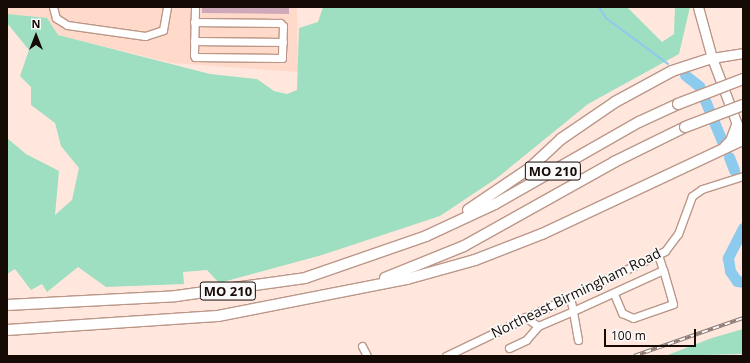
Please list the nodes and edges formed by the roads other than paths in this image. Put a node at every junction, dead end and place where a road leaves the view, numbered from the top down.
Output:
1 (53, 7) edge
2 (167, 7) edge
3 (195, 7) edge
4 (698, 7) edge
5 (194, 22) junction
6 (194, 41) junction
7 (283, 42) junction
8 (743, 53) edge
9 (712, 58) junction
10 (743, 79) edge
11 (743, 105) edge
12 (737, 125) junction
13 (743, 140) edge
14 (723, 148) junction
15 (743, 176) edge
16 (426, 236) junction
17 (658, 255) junction
18 (663, 270) junction
19 (359, 288) junction
20 (614, 294) junction
21 (570, 297) junction
22 (7, 305) edge
23 (573, 311) junction
24 (525, 317) junction
25 (538, 326) junction
26 (7, 330) edge
27 (578, 340) dead end
28 (362, 346) dead end
29 (509, 348) dead end
30 (450, 355) edge
31 (367, 356) edge

1 - 2 street
3 - 5 street
4 - 9 main road
5 - 6 street
5 - 7 street
6 - 7 street
6 - 7 street
8 - 9 main road
9 - 12 main road
9 - 16 highway
10 - 16 highway, MO 210, bridge
11 - 19 highway, MO 210, bridge
12 - 13 main road
12 - 14 highway
13 - 14 highway
14 - 19 highway
15 - 17 street, Northeast Birmingham Road
16 - 22 highway, MO 210
17 - 18 street
17 - 21 street, Northeast Birmingham Road
18 - 20 street
18 - 20 street
19 - 26 highway, MO 210
20 - 23 street
21 - 23 street
21 - 24 street, Northeast Birmingham Road
23 - 25 street
23 - 27 street
24 - 25 street
24 - 30 street, Northeast Birmingham Road
25 - 29 street
28 - 31 street

